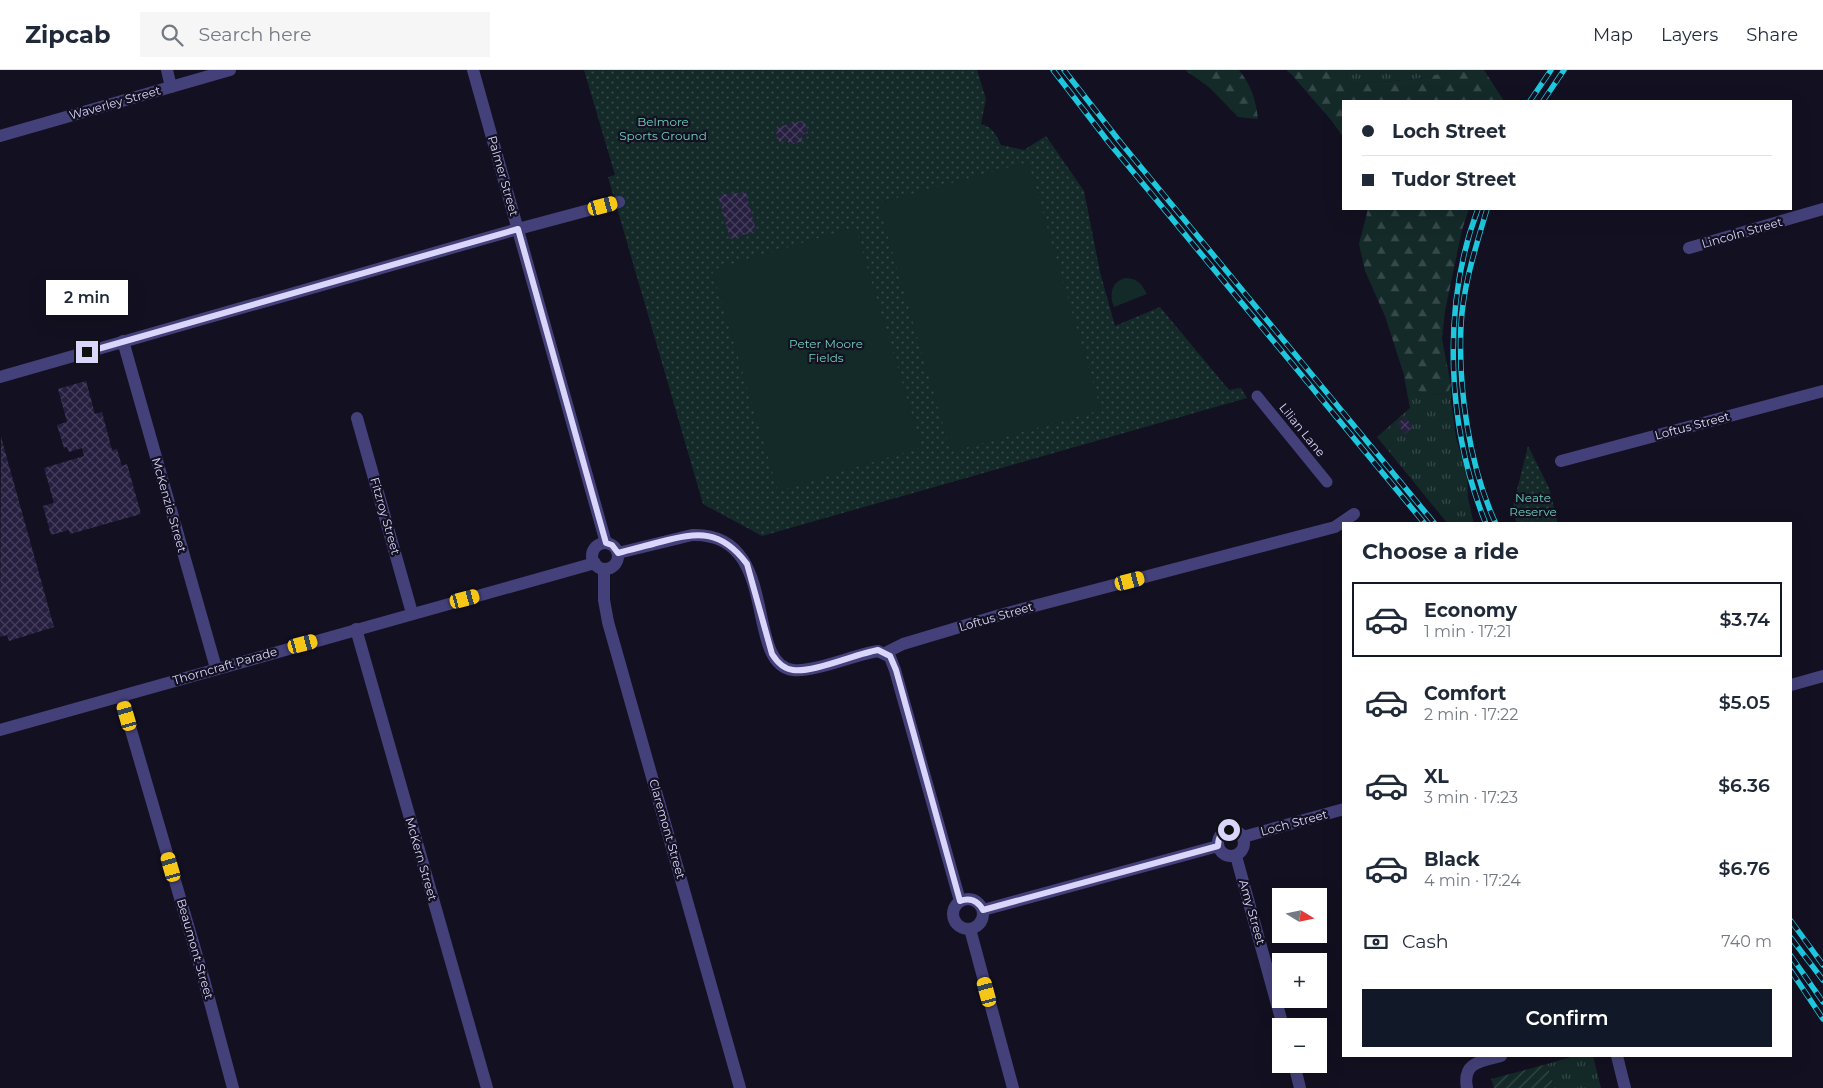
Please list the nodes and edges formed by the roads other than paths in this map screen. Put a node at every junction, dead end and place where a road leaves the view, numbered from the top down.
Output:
1 (167, 70) edge
2 (230, 70) edge
3 (473, 70) edge
4 (171, 87) junction
5 (0, 136) edge
6 (620, 202) dead end
7 (1823, 209) edge
8 (518, 229) junction
9 (1689, 248) dead end
10 (123, 341) junction
11 (0, 377) edge
12 (1823, 391) edge
13 (1257, 396) dead end
14 (357, 418) dead end
15 (1562, 462) dead end
16 (1327, 482) dead end
17 (1354, 514) dead end
18 (1342, 522) edge
19 (1342, 522) edge
20 (606, 543) junction
21 (618, 553) junction
22 (599, 566) junction
23 (412, 613) junction
24 (356, 629) junction
25 (885, 653) junction
26 (216, 668) junction
27 (1823, 676) edge
28 (1792, 685) edge
29 (121, 696) junction
30 (0, 730) edge
31 (1342, 810) edge
32 (1244, 837) junction
33 (1218, 846) junction
34 (1236, 856) junction
35 (960, 901) junction
36 (983, 910) junction
37 (970, 929) junction
38 (1281, 1018) edge
39 (1497, 1057) edge
40 (1617, 1057) edge
41 (1296, 1073) edge
42 (233, 1088) edge
43 (487, 1088) edge
44 (740, 1088) edge
45 (1012, 1088) edge
46 (1300, 1088) edge
47 (1467, 1088) edge
48 (1625, 1088) edge

1 - 4 street
2 - 4 street, Waverley Street
3 - 8 street, Palmer Street
4 - 5 street, Waverley Street
6 - 8 street
7 - 9 street, Lincoln Street
8 - 10 street
8 - 20 street, Palmer Street
10 - 11 street
10 - 26 street, McKenzie Street
12 - 15 street, Loftus Street
13 - 16 street, Lilian Lane
14 - 23 street, Fitzroy Street
17 - 19 street, Loftus Street
18 - 25 street, Loftus Street
20 - 21 street
20 - 22 street
21 - 22 street
21 - 25 street, Loftus Street
22 - 23 street, Thorncraft Parade
22 - 44 street, Claremont Street
23 - 24 street, Thorncraft Parade
24 - 26 street, Thorncraft Parade
24 - 43 street, McKern Street
25 - 35 street
26 - 29 street, Thorncraft Parade
27 - 28 street
29 - 30 street, Thorncraft Parade
29 - 42 street, Beaumont Street
31 - 32 street, Loch Street
32 - 33 street
32 - 34 street
33 - 34 street
33 - 36 street
34 - 38 street, Amy Street
35 - 36 street
35 - 37 street
36 - 37 street
37 - 45 street
39 - 47 street
40 - 48 street
41 - 46 street

